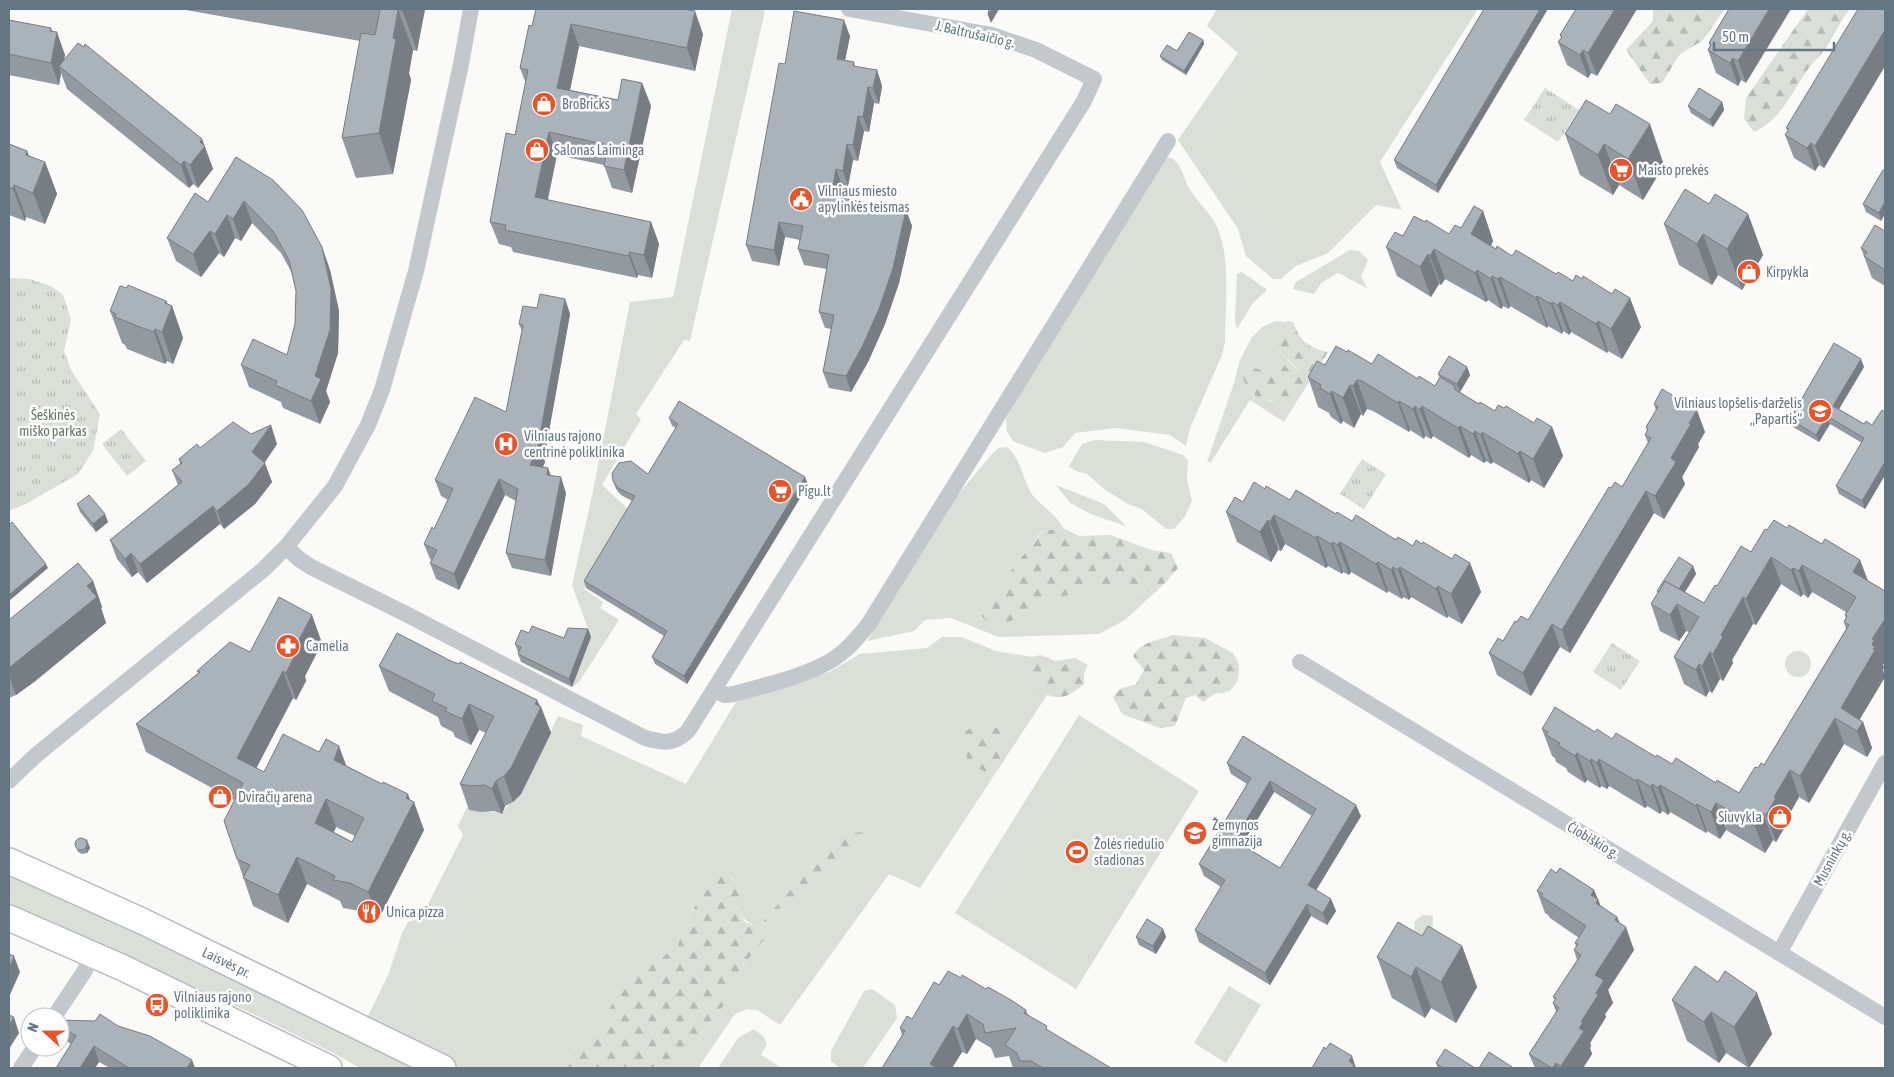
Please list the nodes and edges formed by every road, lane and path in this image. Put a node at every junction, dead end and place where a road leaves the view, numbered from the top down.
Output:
1 (470, 9) edge
2 (849, 9) edge
3 (1168, 141) dead end
4 (286, 547) junction
5 (1300, 662) dead end
6 (715, 690) junction
7 (1885, 763) edge
8 (9, 781) edge
9 (11, 858) edge
10 (9, 918) edge
11 (1779, 953) junction
12 (92, 955) junction
13 (61, 1007) edge
14 (1885, 1017) edge
15 (28, 1057) edge
16 (21, 1068) edge
17 (329, 1068) edge
18 (443, 1068) edge

1 - 4 street
2 - 6 street, J. Baltrušaičio g.
3 - 6 street
4 - 6 street
4 - 8 street
5 - 11 street, Čiobiškio g.
7 - 11 street, Musninkų g.
9 - 18 main road, Laisvės pr.
10 - 12 main road
11 - 14 street, Čiobiškio g.
12 - 13 street
12 - 17 main road
15 - 16 street

